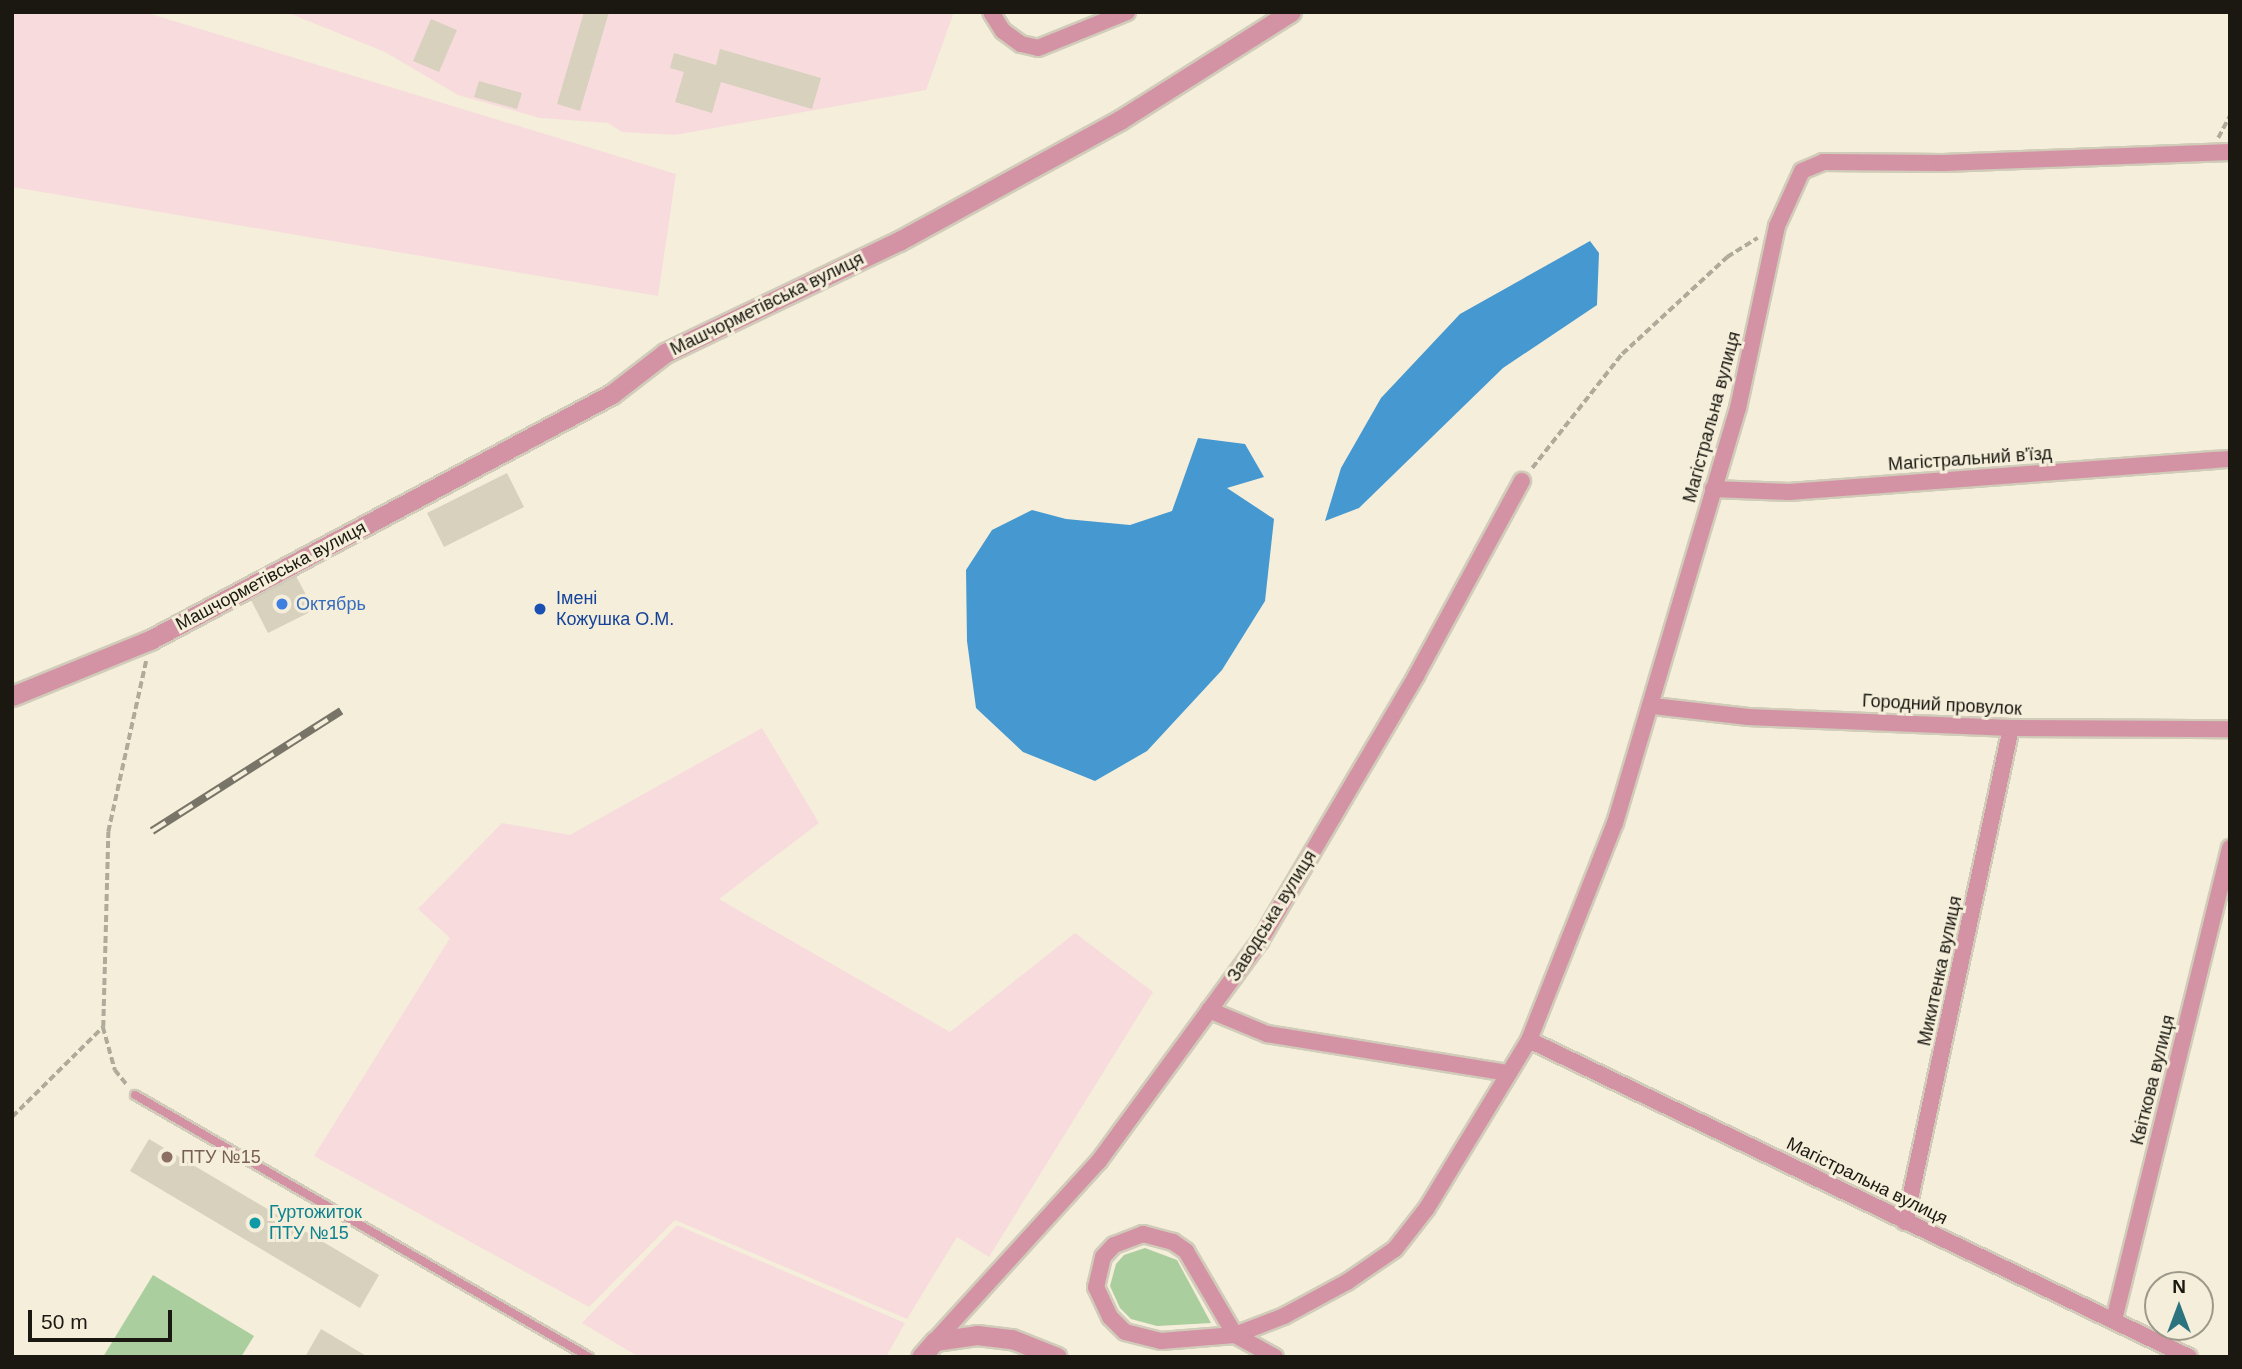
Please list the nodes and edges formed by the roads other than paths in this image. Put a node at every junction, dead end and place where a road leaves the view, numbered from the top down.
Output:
1 (991, 12) edge
2 (1127, 12) edge
3 (1291, 12) edge
4 (2222, 151) edge
5 (2230, 459) edge
6 (1522, 481) road end
7 (1713, 489) junction
8 (12, 696) edge
9 (1653, 706) junction
10 (2011, 728) junction
11 (2230, 729) edge
12 (2230, 848) edge
13 (1209, 1010) junction
14 (1529, 1040) junction
15 (1507, 1073) junction
16 (135, 1095) road end
17 (1905, 1222) junction
18 (2114, 1321) junction
19 (1235, 1335) junction
20 (935, 1341) junction
21 (589, 1357) edge
22 (921, 1357) edge
23 (1057, 1357) edge
24 (1275, 1357) edge
25 (2189, 1357) edge

1 - 2 street
3 - 8 street, Машчорметівська вулиця
4 - 7 street, Магістральна вулиця
5 - 7 street, Магістральний в'їзд
6 - 13 street, Заводська вулиця
7 - 9 street, Магістральна вулиця
9 - 10 street, Городний провулок
9 - 14 street, Магістральна вулиця
10 - 11 street, Городний провулок
10 - 17 street, Микитенка вулиця
12 - 18 street, Квіткова вулиця
13 - 15 street
13 - 20 street, Заводська вулиця
14 - 15 street, Магістральна вулиця
14 - 17 street, Магістральна вулиця
15 - 19 street, Магістральна вулиця
16 - 21 lane
17 - 18 street, Магістральна вулиця
18 - 25 street, Магістральна вулиця
19 - 19 street
19 - 24 street
20 - 22 street, Заводська вулиця
20 - 23 street

